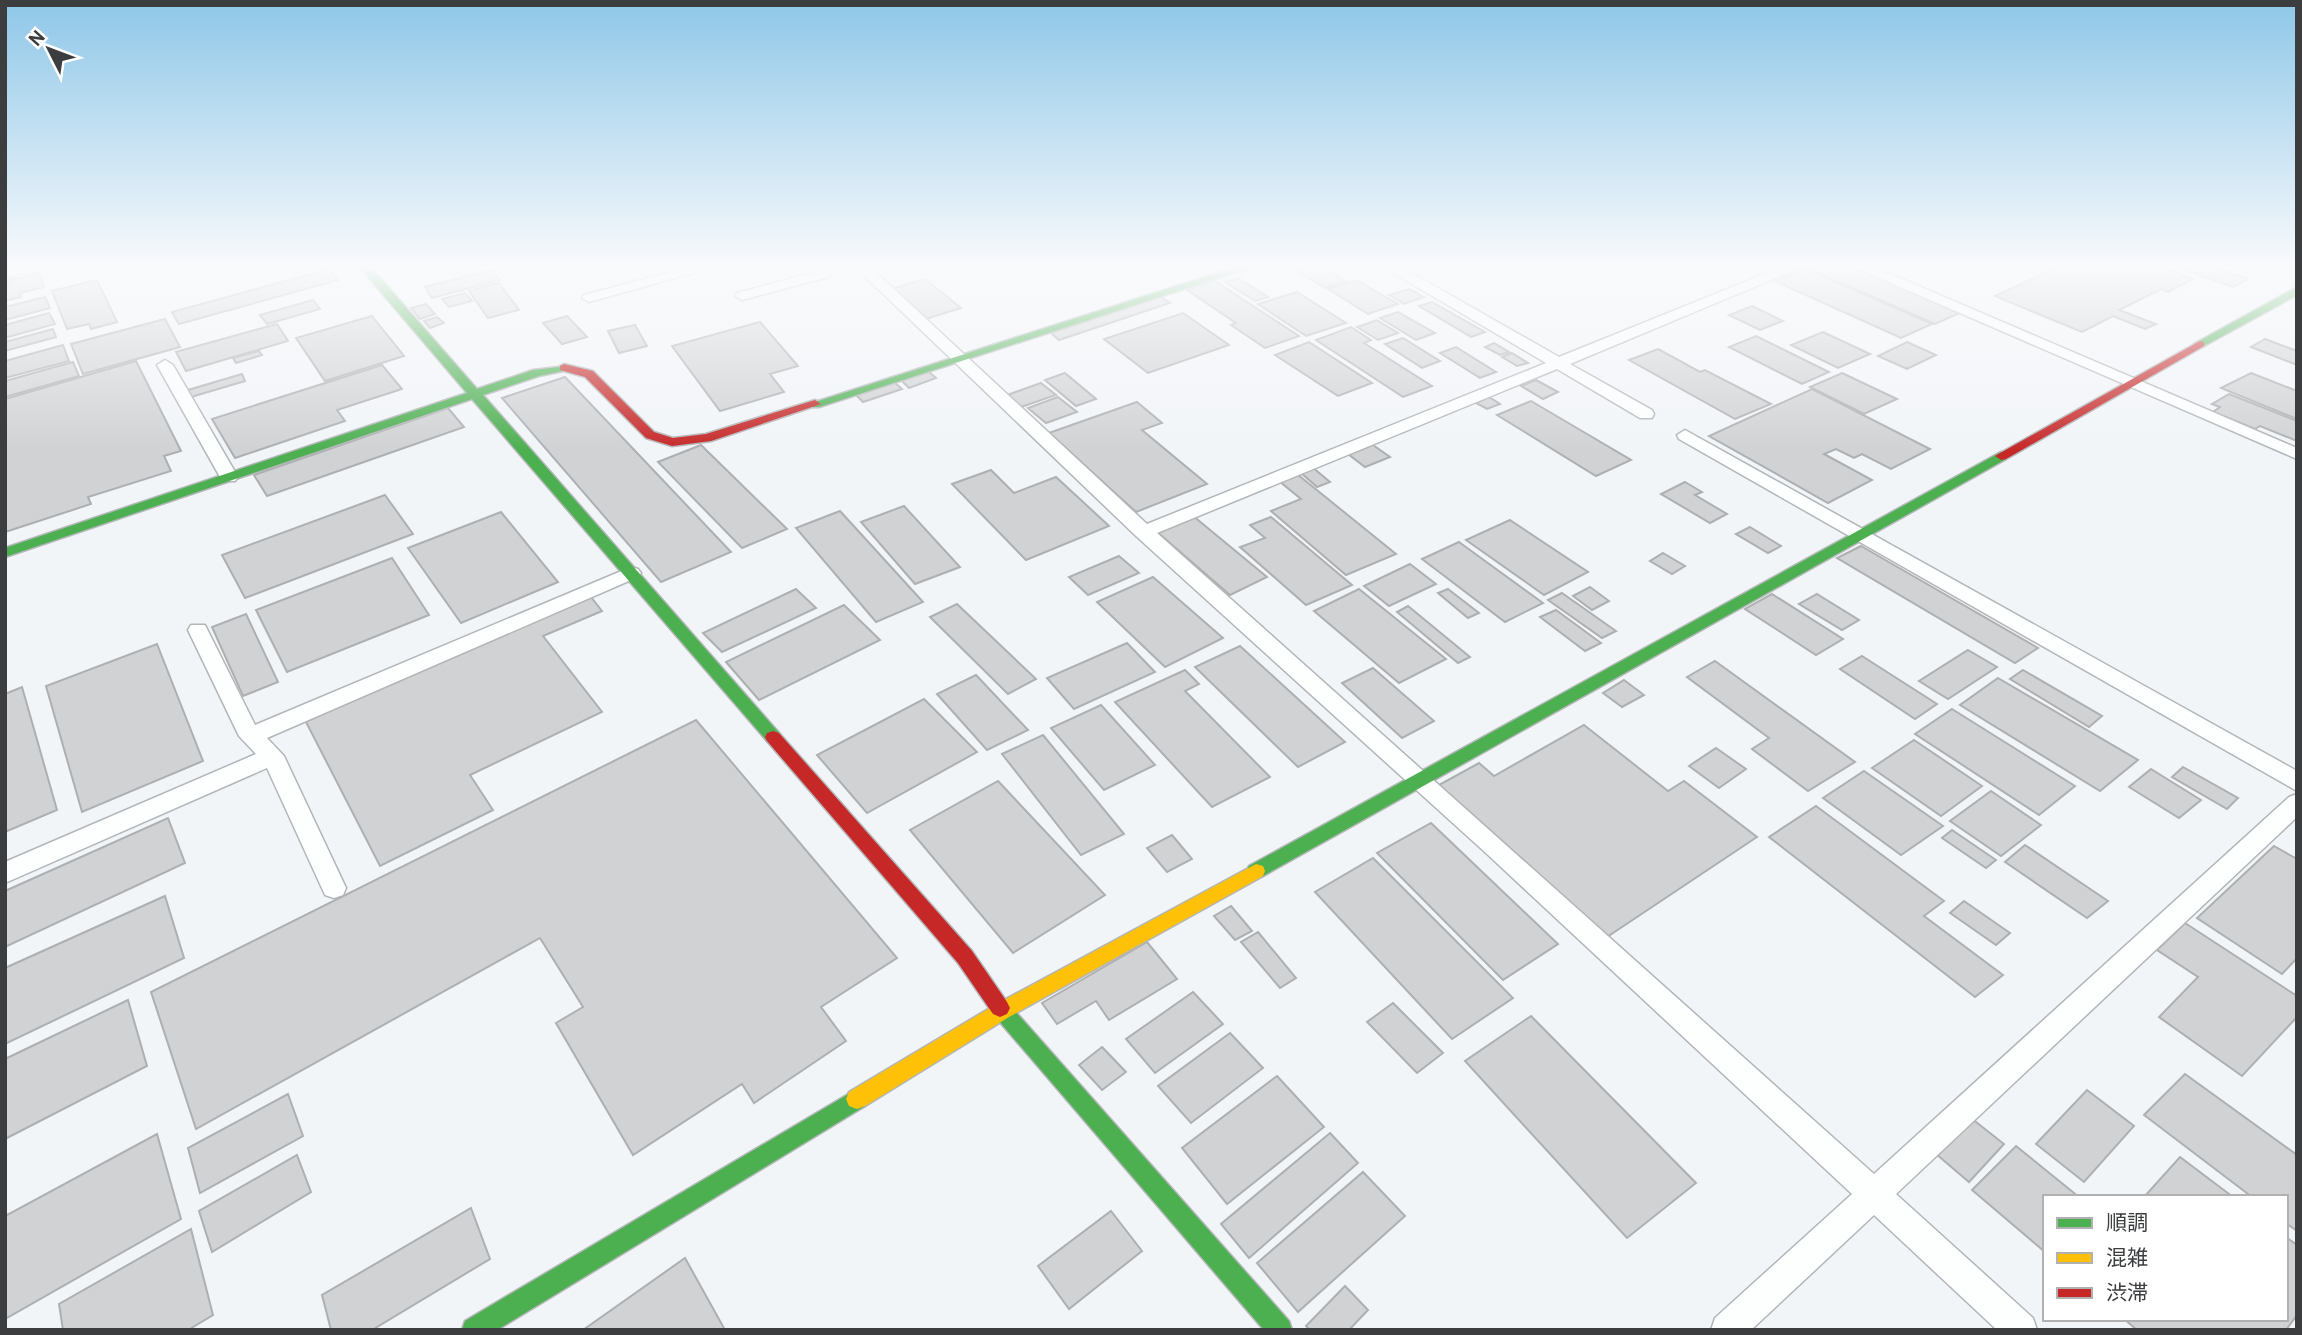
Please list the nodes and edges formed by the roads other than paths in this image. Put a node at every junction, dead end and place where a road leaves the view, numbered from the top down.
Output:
1 (417, 326) edge
2 (923, 326) edge
3 (1062, 326) edge
4 (1494, 326) edge
5 (1651, 326) edge
6 (2000, 326) edge
7 (2233, 326) edge
8 (957, 360) junction
9 (1560, 364) junction
10 (165, 365) dead end
11 (2132, 383) junction
12 (476, 393) junction
13 (1646, 414) dead end
14 (1685, 435) dead end
15 (2297, 454) edge
16 (229, 477) junction
17 (1143, 531) junction
18 (1861, 534) junction
19 (5, 552) edge
20 (631, 573) junction
21 (198, 630) dead end
22 (250, 736) junction
23 (274, 756) junction
24 (1422, 780) junction
25 (2297, 782) edge
26 (2297, 803) edge
27 (5, 873) edge
28 (334, 888) dead end
29 (1002, 1010) junction
30 (1874, 1194) junction
31 (474, 1330) edge
32 (1280, 1330) edge
33 (1727, 1330) edge
34 (2021, 1330) edge

1 - 12 street
2 - 8 street
3 - 8 street
4 - 9 street
5 - 9 street
6 - 11 street
7 - 11 street
8 - 12 street
8 - 17 street
9 - 13 street
9 - 17 street
10 - 16 street
11 - 15 street
11 - 18 street
12 - 16 street
12 - 20 street
14 - 18 street
16 - 19 street
17 - 24 street
18 - 24 street
18 - 25 street
20 - 22 street
20 - 29 street
21 - 22 street
22 - 23 street
23 - 27 street
23 - 28 street
24 - 29 street
24 - 30 street
26 - 30 street
29 - 31 street
29 - 32 street
30 - 33 street
30 - 34 street

